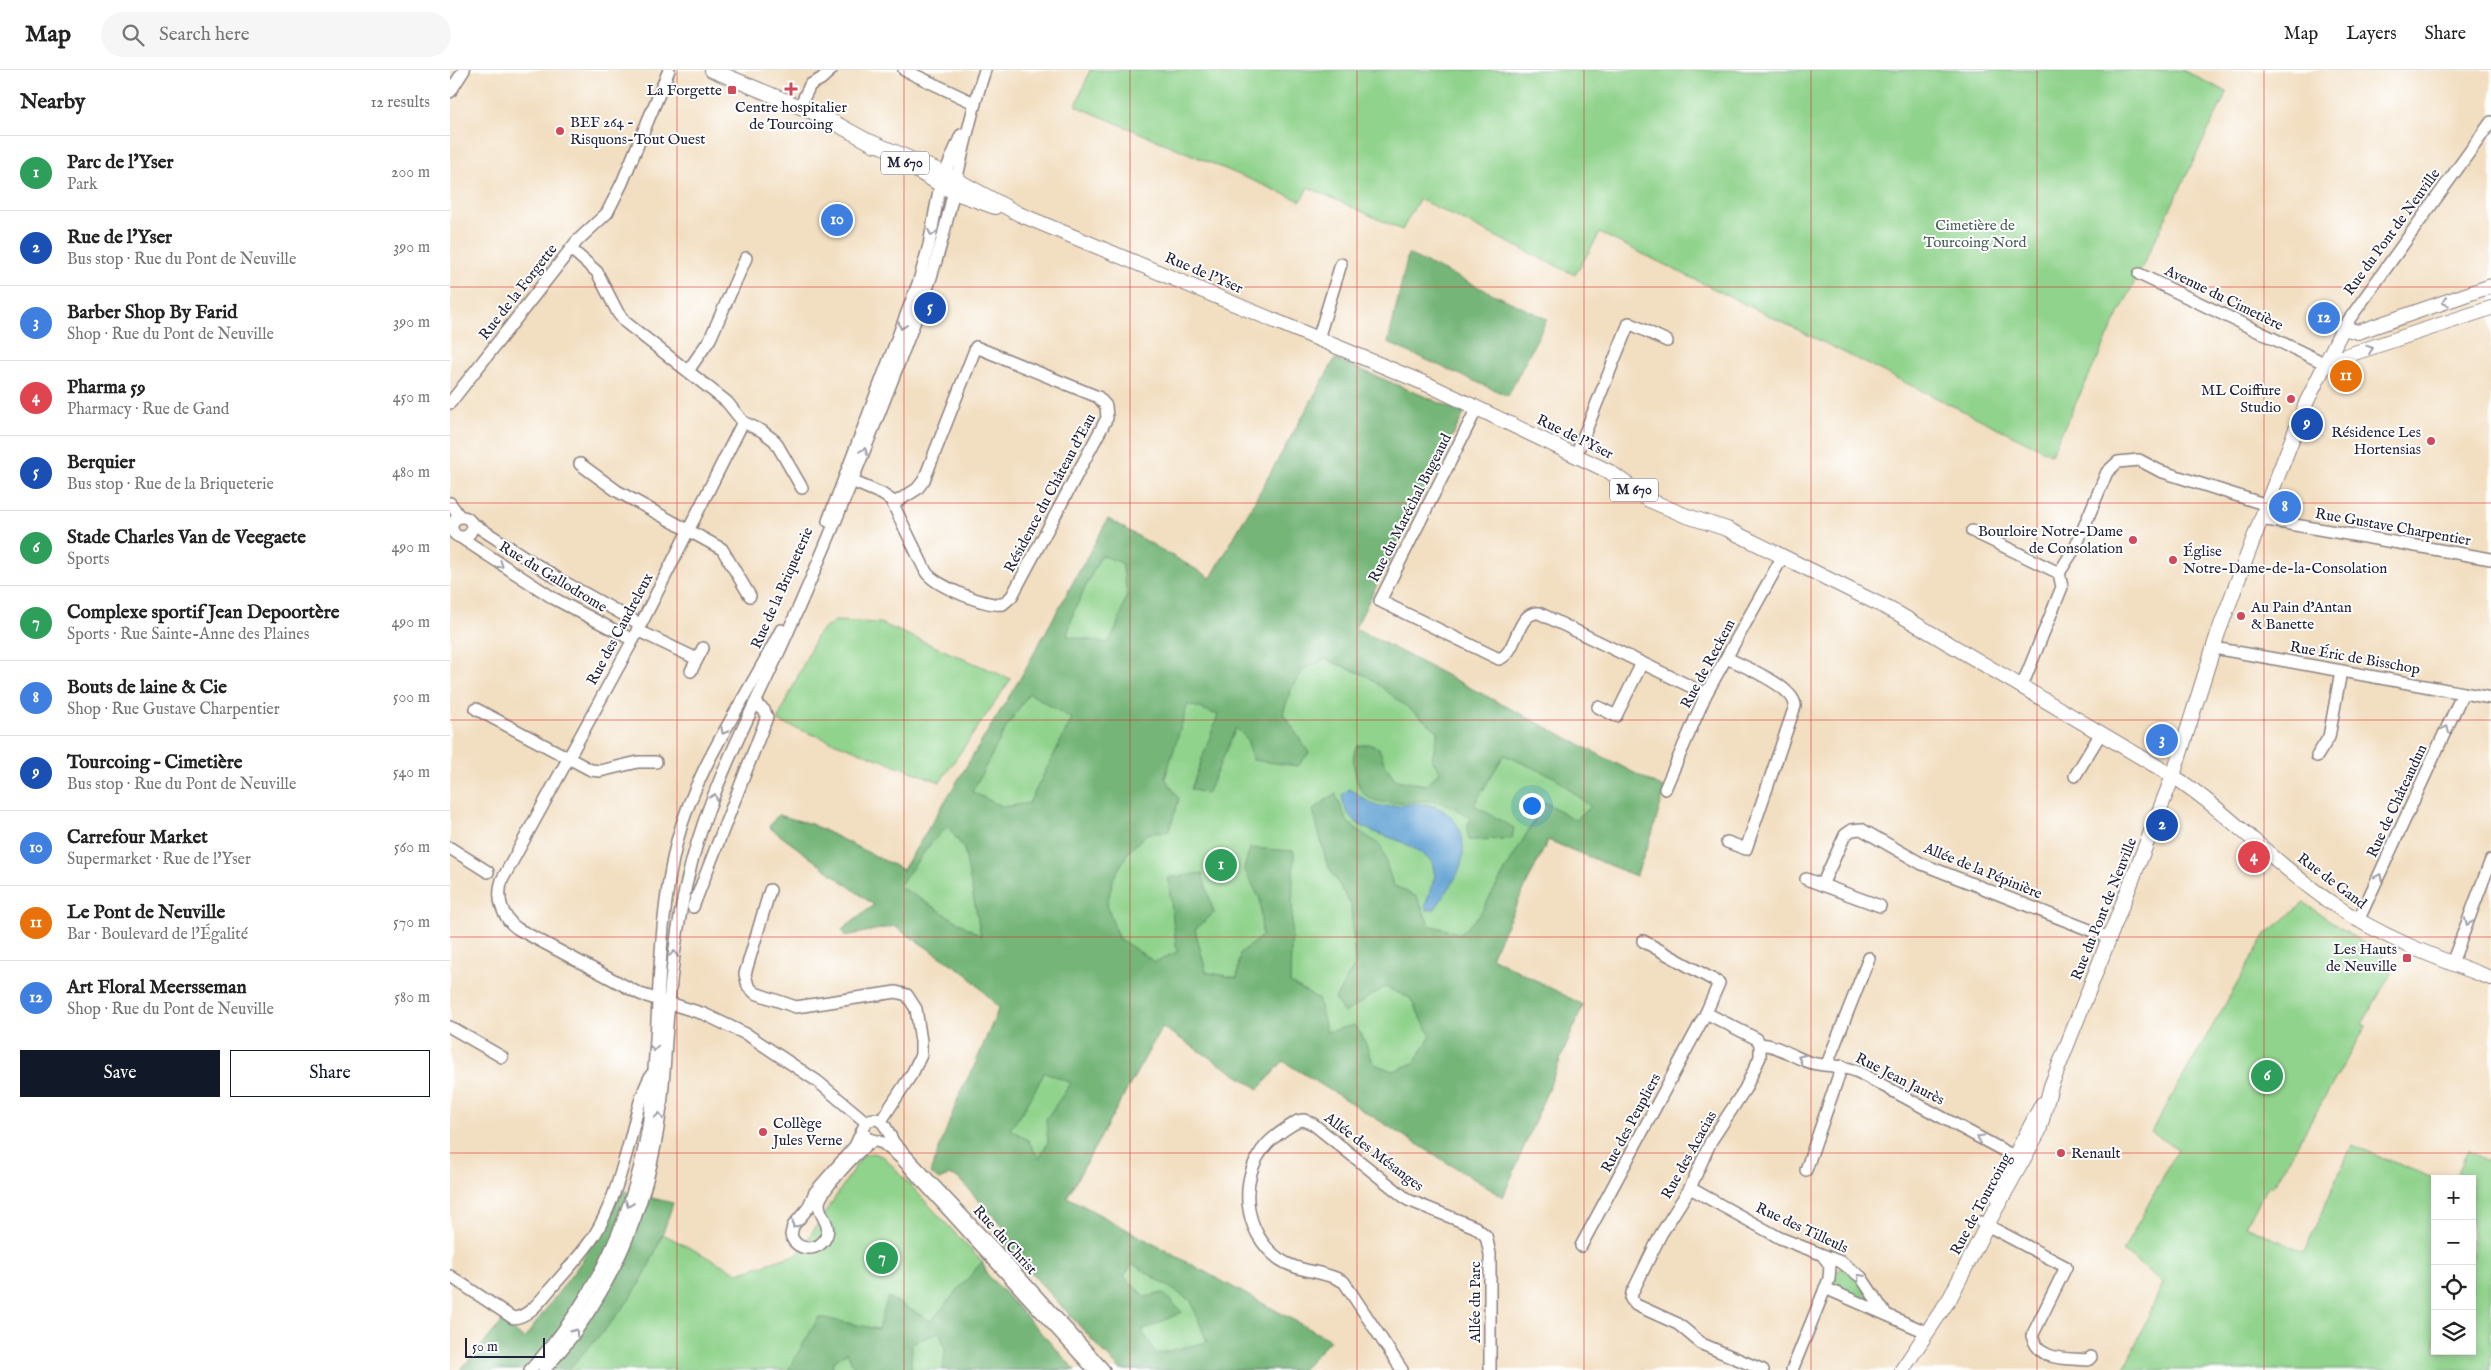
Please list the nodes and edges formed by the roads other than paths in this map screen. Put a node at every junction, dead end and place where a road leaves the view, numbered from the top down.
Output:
1 (464, 70) edge
2 (669, 70) edge
3 (712, 70) edge
4 (831, 70) edge
5 (904, 70) edge
6 (985, 70) edge
7 (450, 92) edge
8 (974, 103) junction
9 (800, 106) junction
10 (969, 118) junction
11 (2491, 122) edge
12 (942, 179) junction
13 (955, 186) junction
14 (571, 250) junction
15 (746, 258) dead end
16 (1341, 264) dead end
17 (2139, 274) dead end
18 (2491, 286) edge
19 (2491, 308) edge
20 (2343, 328) junction
21 (1318, 339) junction
22 (1667, 341) dead end
23 (2324, 363) junction
24 (688, 371) junction
25 (450, 403) edge
26 (1477, 408) junction
27 (743, 422) junction
28 (1576, 456) junction
29 (580, 464) dead end
30 (848, 479) junction
31 (802, 488) dead end
32 (450, 503) edge
33 (893, 504) junction
34 (2267, 505) junction
35 (2261, 519) junction
36 (454, 522) edge
37 (472, 523) junction
38 (689, 530) junction
39 (1972, 532) dead end
40 (460, 537) junction
41 (1783, 556) junction
42 (2491, 559) edge
43 (2059, 573) junction
44 (750, 596) dead end
45 (637, 631) junction
46 (703, 648) dead end
47 (2214, 648) junction
48 (1727, 658) junction
49 (697, 660) junction
50 (1642, 663) junction
51 (762, 667) junction
52 (691, 671) dead end
53 (2341, 671) junction
54 (2022, 686) junction
55 (2462, 693) junction
56 (1706, 694) junction
57 (2491, 698) edge
58 (755, 704) junction
59 (1598, 707) dead end
60 (476, 709) dead end
61 (734, 714) junction
62 (2101, 733) junction
63 (2316, 756) dead end
64 (567, 759) junction
65 (656, 762) dead end
66 (2075, 776) dead end
67 (2173, 776) junction
68 (1665, 789) dead end
69 (1726, 842) dead end
70 (450, 848) edge
71 (2491, 860) edge
72 (488, 872) dead end
73 (1806, 880) dead end
74 (1822, 885) junction
75 (770, 890) dead end
76 (1880, 906) dead end
77 (693, 907) dead end
78 (2358, 921) junction
79 (2110, 938) junction
80 (1644, 941) dead end
81 (1869, 958) dead end
82 (2452, 963) junction
83 (2491, 978) edge
84 (656, 1000) junction
85 (669, 1002) junction
86 (1706, 1013) junction
87 (450, 1027) edge
88 (1760, 1044) junction
89 (502, 1057) dead end
90 (1827, 1064) junction
91 (1842, 1066) junction
92 (2059, 1066) joint
93 (652, 1072) junction
94 (883, 1125) junction
95 (865, 1126) junction
96 (875, 1141) junction
97 (654, 1148) junction
98 (627, 1152) junction
99 (642, 1157) junction
100 (2018, 1159) junction
101 (1806, 1170) dead end
102 (647, 1184) junction
103 (1690, 1188) junction
104 (1984, 1224) junction
105 (1486, 1236) joint
106 (1580, 1246) dead end
107 (1823, 1256) junction
108 (450, 1276) edge
109 (1825, 1288) junction
110 (1885, 1313) junction
111 (1926, 1332) junction
112 (2091, 1357) dead end
113 (530, 1370) edge
114 (544, 1370) edge
115 (1094, 1370) edge
116 (1104, 1370) edge
117 (1402, 1370) edge
118 (1490, 1370) edge
119 (1763, 1370) edge
120 (1792, 1370) edge
121 (1902, 1370) edge

1 - 7 street
2 - 14 street, Rue de la Forgette
3 - 9 main road, Rue de l'Yser / M 670
4 - 9 street
5 - 8 street
6 - 8 street
8 - 10 street
9 - 12 main road, Rue de l'Yser / M 670
10 - 12 street, Rue de la Briqueterie
10 - 13 street, Rue de la Briqueterie
11 - 20 street, Rue du Pont de Neuville
12 - 13 main road, Rue de l'Yser / M 670
12 -> 30 street, Rue de la Briqueterie
13 - 21 main road, Rue de l'Yser / M 670
30 -> 13 street, Rue de la Briqueterie
14 - 24 street
14 - 25 street, Rue de la Forgette
15 - 24 street
16 - 21 street
17 - 23 street, Avenue du Cimetière
18 -> 20 main road
23 -> 19 main road
20 - 23 main road, Rue du Pont de Neuville
21 - 26 main road, Rue de l'Yser / M 670
22 - 28 street
23 - 34 main road, Rue du Pont de Neuville
24 - 27 street
26 - 28 main road, Rue de l'Yser / M 670
26 - 50 street, Rue du Maréchal Bugeaud
27 - 31 street
27 - 38 street, Rue des Caudreleux
28 - 41 main road, Rue de l'Yser / M 670
29 - 38 street
30 - 33 street, Résidence du Château d'Eau
30 - 51 street, Rue de la Briqueterie
30 - 58 street, Rue de la Briqueterie
32 - 36 street
33 - 33 street, Résidence du Château d'Eau
34 - 35 main road, Rue du Pont de Neuville
34 - 43 street
35 - 42 street, Rue Gustave Charpentier
35 - 47 main road, Rue du Pont de Neuville
36 - 37 street
36 - 40 street
37 - 40 street
37 - 45 street, Rue du Gallodrome
38 - 44 street
38 - 45 street, Rue des Caudreleux
39 - 43 street
40 -> 45 street, Rue du Gallodrome
41 - 48 street, Rue de Reckem
41 - 54 main road, Rue de l'Yser / M 670
43 - 54 street
45 - 49 street
45 - 64 street, Rue des Caudreleux
46 - 49 street
47 - 53 street, Rue Éric de Bisschop
47 - 67 main road, Rue du Pont de Neuville
48 - 56 street, Rue de Reckem
48 - 69 street
49 - 52 street
50 - 56 street, Rue du Maréchal Bugeaud
50 - 59 street
51 - 58 street
51 - 61 street, Rue de la Briqueterie
53 - 55 street, Rue Éric de Bisschop
53 - 63 street
54 - 62 main road, Rue de l'Yser / M 670
55 - 57 street, Rue Éric de Bisschop
78 -> 55 street, Rue de Châteaudun
56 - 68 street, Rue de Reckem
58 - 61 street
58 - 77 street
85 -> 58 street, Rue de la Briqueterie
60 - 64 street
61 -> 84 street, Rue de la Briqueterie
62 - 66 street
62 - 67 main road, Rue de l'Yser / M 670
64 - 65 street
64 - 84 street, Rue des Caudreleux
67 - 78 main road, Rue de Gand / M 670
67 - 79 main road, Rue du Pont de Neuville
70 - 72 street
71 -> 82 street
73 - 74 street
74 - 76 street
74 - 79 street, Allée de la Pépinière
75 - 94 street
78 - 82 main road, Rue de Gand / M 670
79 - 92 main road, Rue du Pont de Neuville
80 - 86 street
81 - 90 street
82 - 83 main road, Rue de Gand / M 670
84 - 85 street, Rue des Caudreleux
84 -> 93 street, Rue de la Briqueterie
85 - 95 street
97 -> 85 street, Rue de la Briqueterie
86 - 88 street, Rue Jean Jaurès
86 - 106 street, Rue des Peupliers
87 - 89 street
90 -> 88 street, Rue Jean Jaurès
88 - 103 street, Rue des Acacias
90 - 91 street, Rue Jean Jaurès
100 -> 91 street, Rue Jean Jaurès
91 - 101 street
92 - 100 main road, Rue de Tourcoing
93 - 98 street
93 - 99 street, Rue de la Briqueterie
94 - 95 street
94 - 96 street
94 - 116 street, Rue du Christ
95 - 96 street
95 -> 96 street
96 - 115 street, Rue du Christ
97 - 99 street
97 - 102 street, Rue de la Briqueterie
98 - 99 street
98 - 108 street
99 - 102 street
99 -> 113 street
100 - 104 main road, Rue de Tourcoing
114 -> 102 street
103 - 107 street, Rue des Tilleuls
103 - 119 street, Rue des Acacias
104 - 111 main road, Rue de Tourcoing
104 - 112 street
105 - 117 street, Allée des Mésanges
105 - 118 street, Allée du Parc
107 - 109 street
110 -> 107 street, Rue des Tilleuls
109 - 110 street
109 - 120 street
110 - 111 street
111 - 121 main road, Rue de Tourcoing

